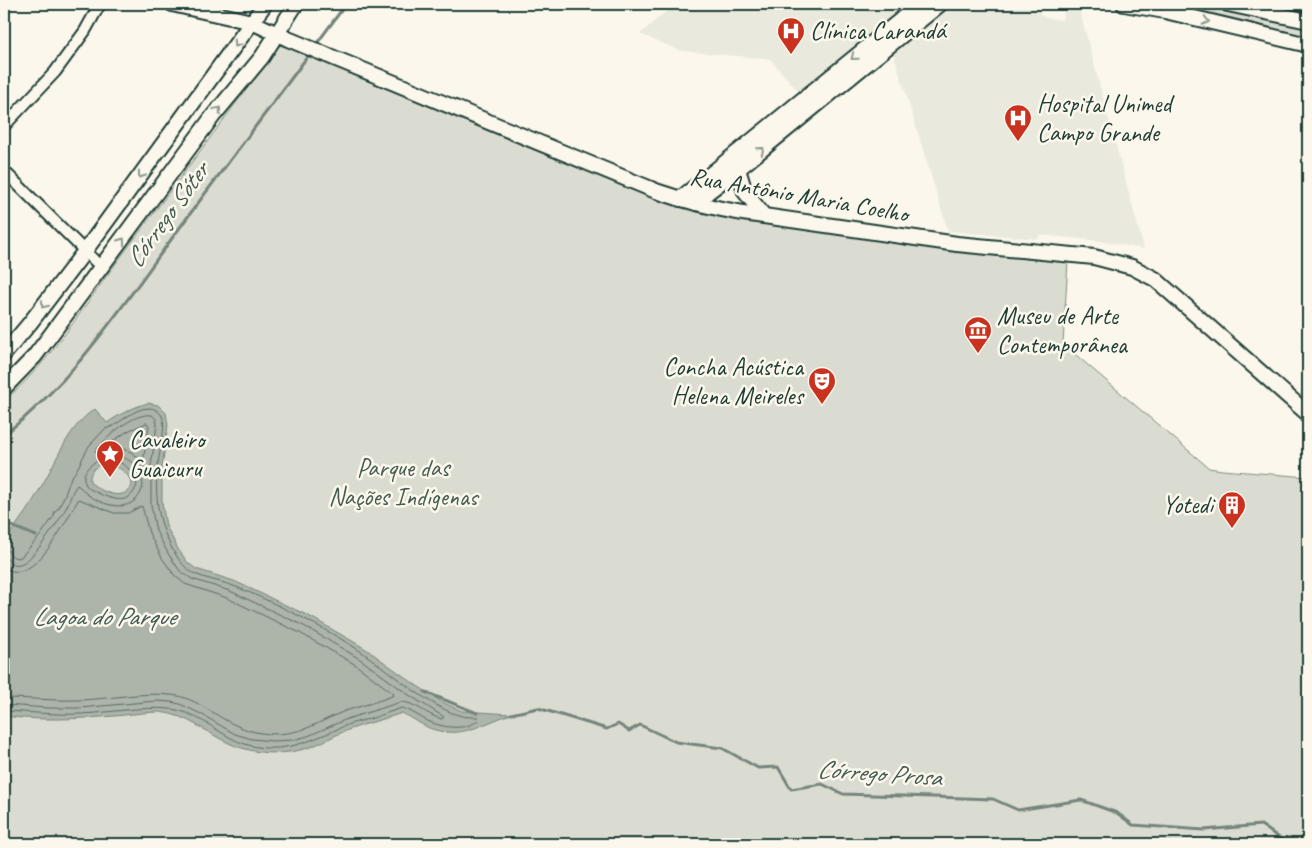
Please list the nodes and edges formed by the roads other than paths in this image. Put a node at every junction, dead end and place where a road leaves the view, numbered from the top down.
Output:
1 (100, 4) edge
2 (172, 4) edge
3 (265, 4) edge
4 (296, 4) edge
5 (919, 4) edge
6 (940, 4) edge
7 (1124, 4) edge
8 (1185, 4) edge
9 (1228, 4) edge
10 (1165, 11) junction
11 (1308, 21) edge
12 (252, 22) junction
13 (278, 35) junction
14 (1308, 45) edge
15 (4, 126) edge
16 (738, 170) junction
17 (4, 171) edge
18 (680, 199) junction
19 (696, 203) junction
20 (764, 216) junction
21 (85, 252) junction
22 (102, 268) junction
23 (4, 354) edge
24 (4, 388) edge
25 (1308, 414) edge

1 - 15 street
2 - 12 street, Rua Antônio Maria Coelho
3 - 12 street
4 - 13 street
5 -> 18 street
16 -> 6 street
7 - 10 street
8 - 10 street
9 - 11 street
10 -> 14 street
12 - 13 street, Rua Antônio Maria Coelho
12 -> 21 street
13 - 18 street, Rua Antônio Maria Coelho
22 -> 13 street
16 - 19 street
16 - 20 street
17 - 21 street
18 - 19 street, Rua Antônio Maria Coelho
19 - 20 street, Rua Antônio Maria Coelho
20 - 25 street, Rua Antônio Maria Coelho
21 - 22 street
21 -> 23 street
22 - 24 street

